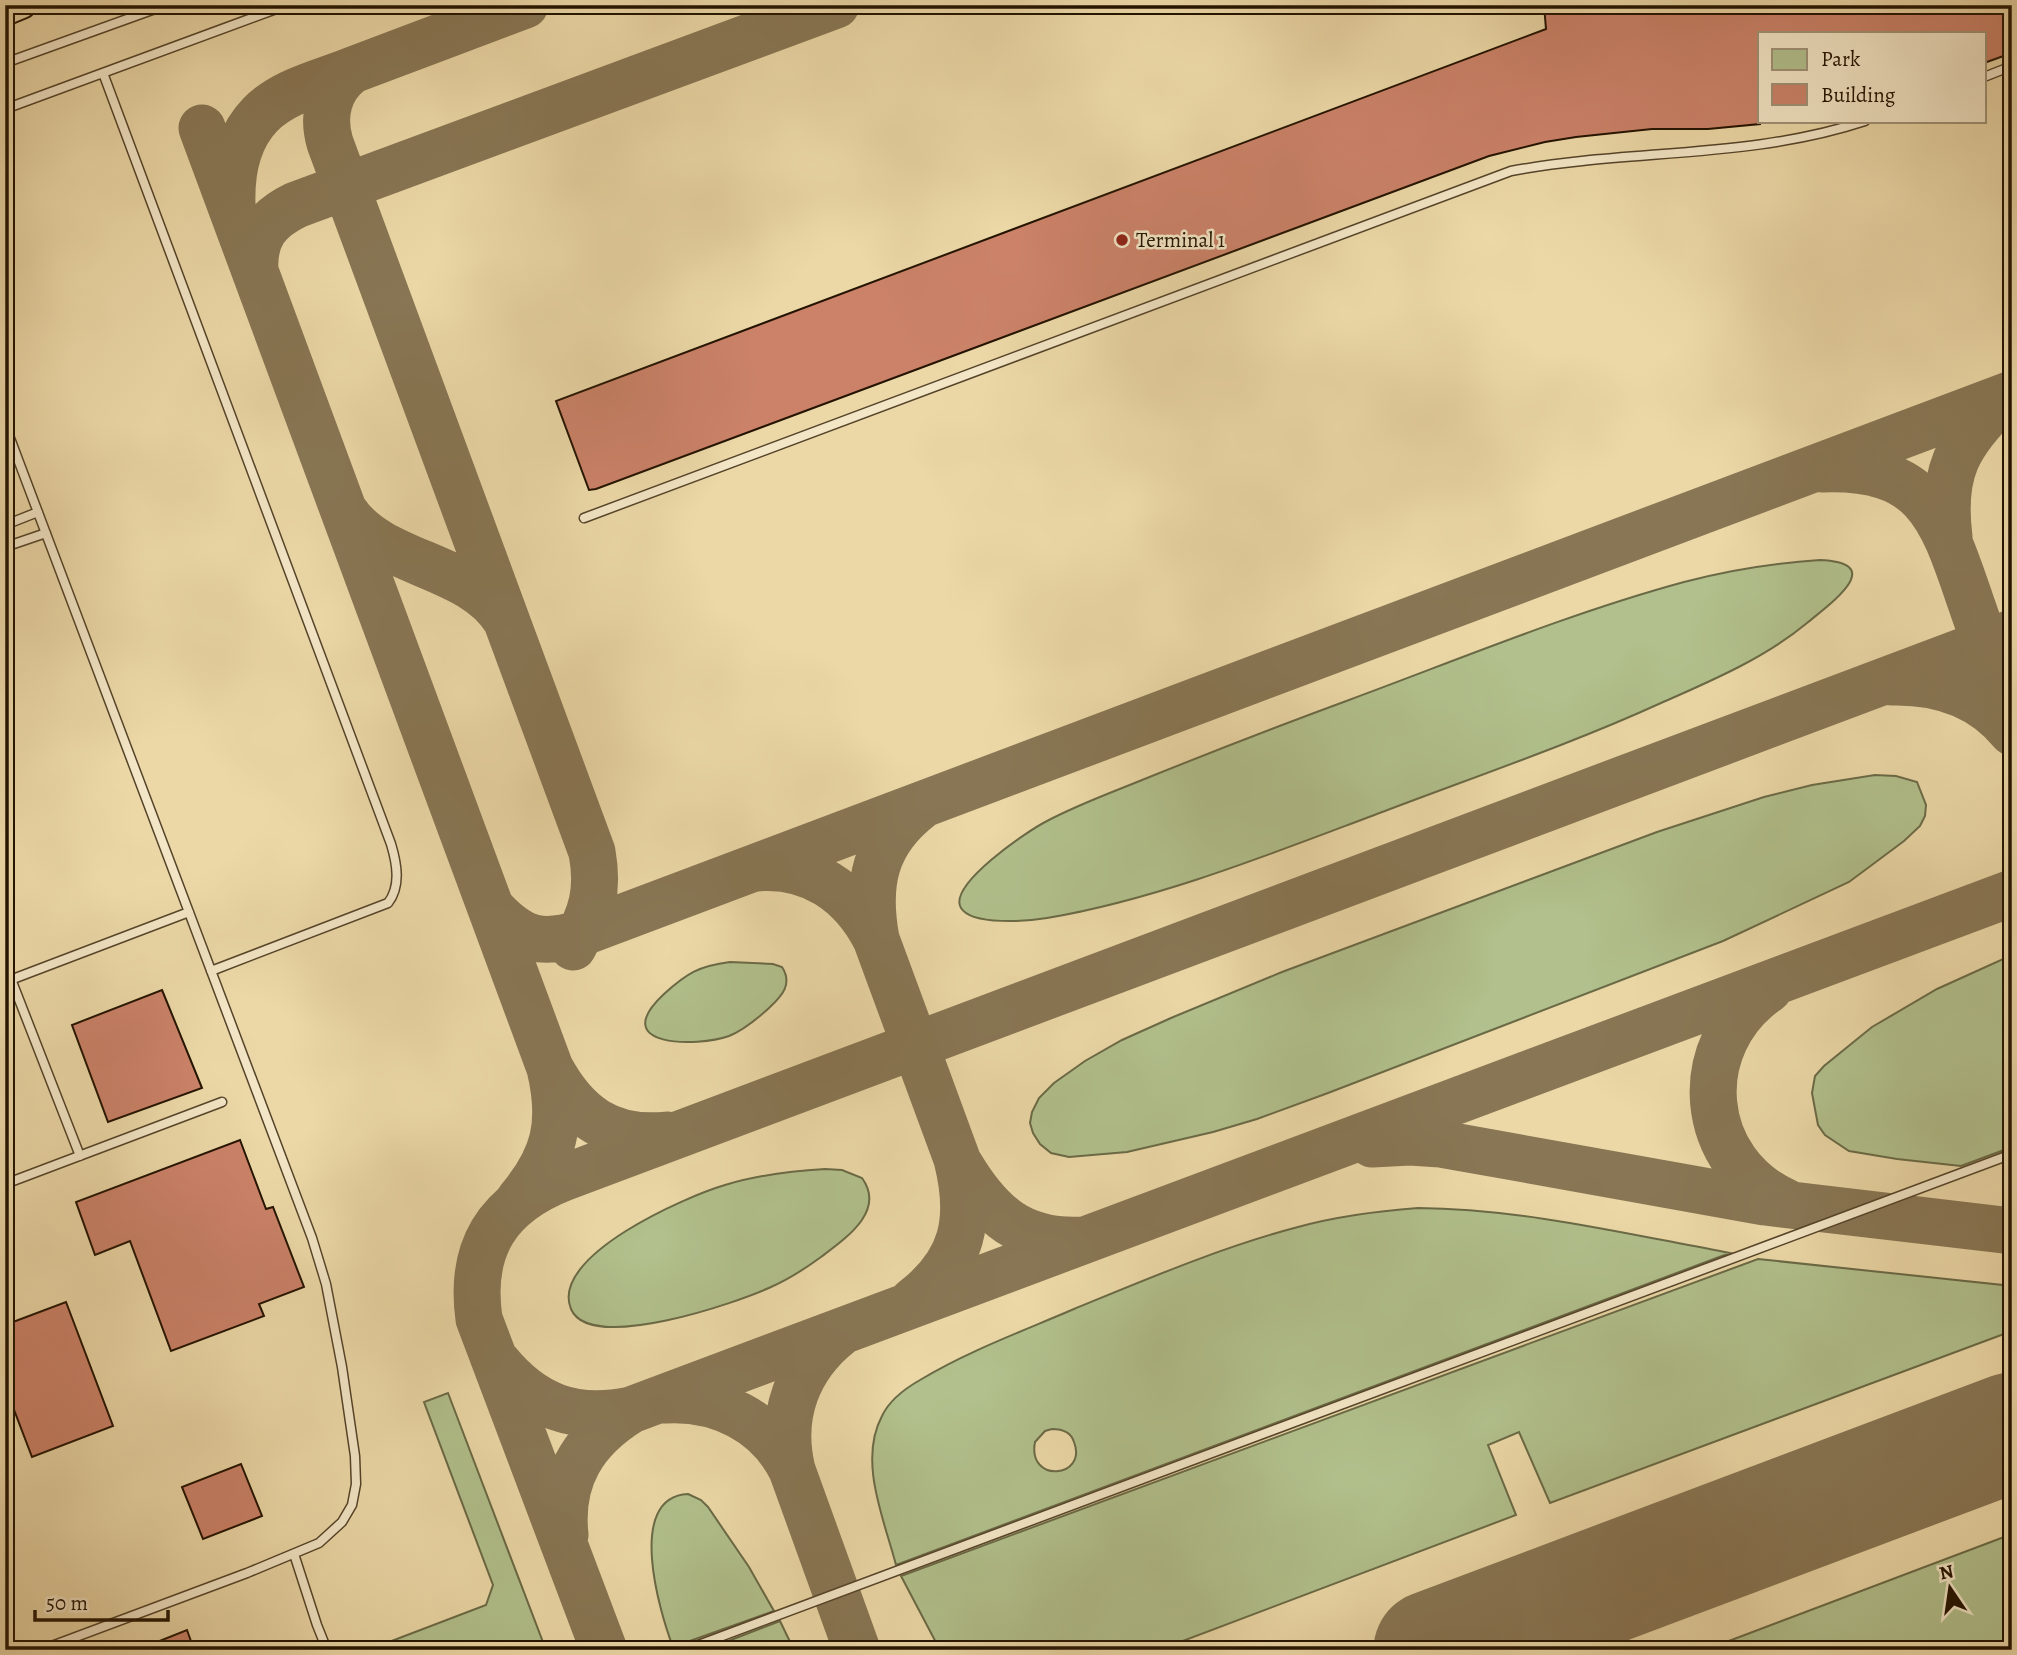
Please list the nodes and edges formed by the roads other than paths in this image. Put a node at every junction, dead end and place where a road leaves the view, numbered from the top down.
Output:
1 (22, 5) edge
2 (166, 5) edge
3 (287, 5) edge
4 (5, 12) edge
5 (5, 63) edge
6 (2012, 66) edge
7 (103, 73) junction
8 (1986, 76) edge
9 (5, 109) edge
10 (1862, 122) edge
11 (5, 425) edge
12 (38, 512) junction
13 (584, 518) dead end
14 (5, 525) edge
15 (46, 533) junction
16 (5, 547) edge
17 (189, 912) junction
18 (211, 971) junction
19 (8, 981) edge
20 (222, 1102) dead end
21 (2012, 1154) edge
22 (80, 1156) junction
23 (5, 1184) edge
24 (294, 1554) junction
25 (41, 1650) edge
26 (327, 1650) edge
27 (685, 1650) edge

1 - 4 highway
2 - 5 lane
3 - 7 lane
6 - 8 lane
7 - 9 lane
7 - 18 lane
10 - 13 lane
11 - 12 lane
12 - 14 lane
12 - 15 lane
15 - 16 lane
15 - 17 lane
17 - 18 lane
17 - 19 lane
18 - 24 lane
19 - 22 lane
20 - 22 lane
21 - 27 lane
22 - 23 lane
24 - 25 lane
24 - 26 lane

